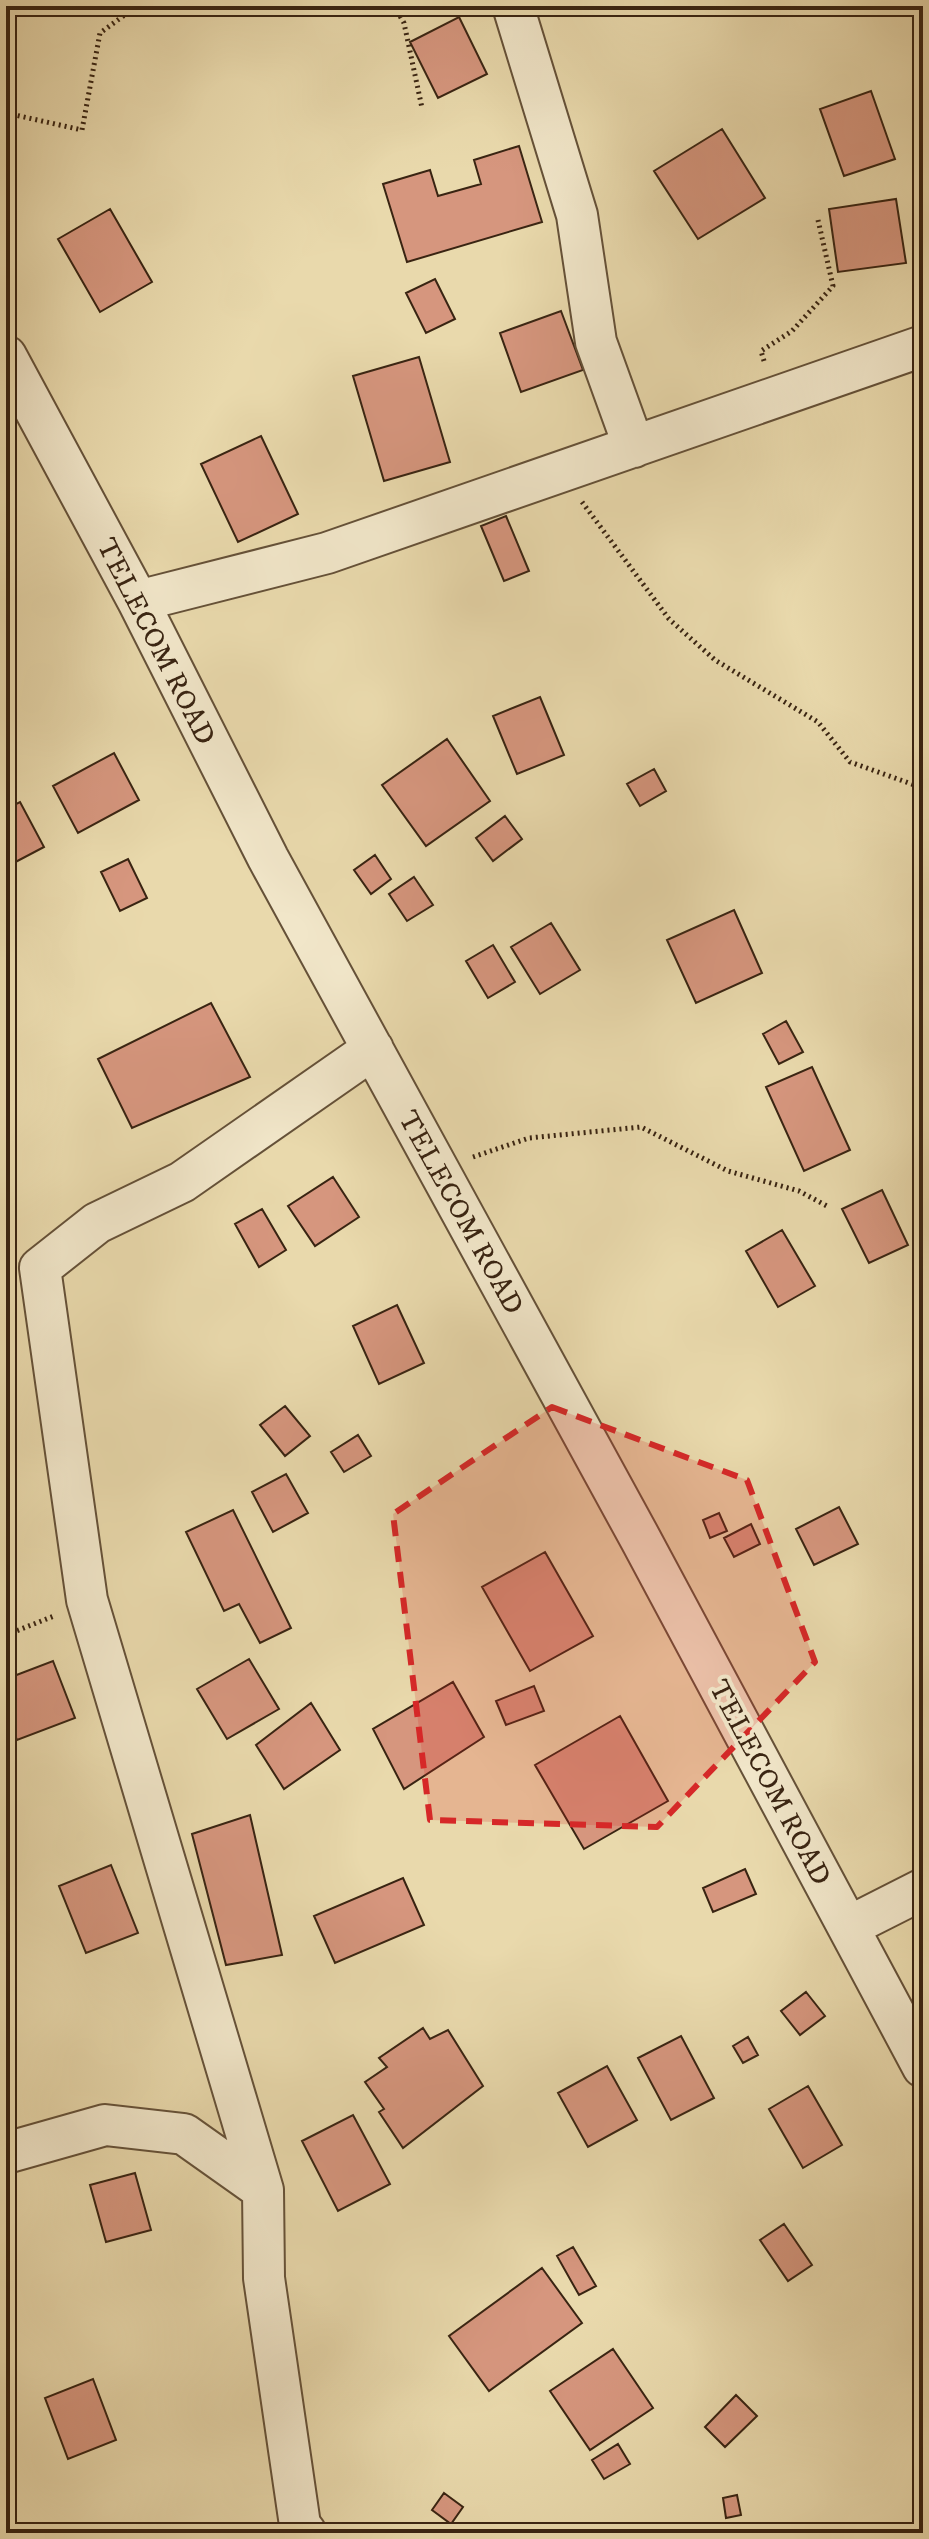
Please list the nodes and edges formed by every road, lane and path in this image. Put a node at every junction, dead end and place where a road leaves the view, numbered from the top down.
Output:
1 (137, 6) edge
2 (394, 6) edge
3 (513, 6) edge
4 (422, 108) dead end
5 (6, 113) edge
6 (818, 220) dead end
7 (923, 346) edge
8 (6, 356) edge
9 (776, 396) junction
10 (634, 447) junction
11 (561, 472) junction
12 (138, 601) junction
13 (923, 788) edge
14 (373, 1049) junction
15 (438, 1169) junction
16 (827, 1206) dead end
17 (23, 1267) edge
18 (87, 1600) junction
19 (6, 1635) edge
20 (923, 1889) edge
21 (850, 1926) junction
22 (923, 2067) edge
23 (6, 2153) edge
24 (263, 2190) junction
25 (298, 2530) edge

1 - 5 path
2 - 4 path
3 - 10 street
6 - 9 path
7 - 9 street
8 - 12 street, TELECOM ROAD
9 - 10 street
10 - 11 street
11 - 12 street
11 - 13 path
12 - 14 street, TELECOM ROAD
14 - 15 street, TELECOM ROAD
14 - 17 street
15 - 16 path
15 - 21 street, TELECOM ROAD
17 - 18 street
18 - 19 path
18 - 24 street
20 - 21 street
21 - 22 street, TELECOM ROAD
23 - 24 street
24 - 25 street

